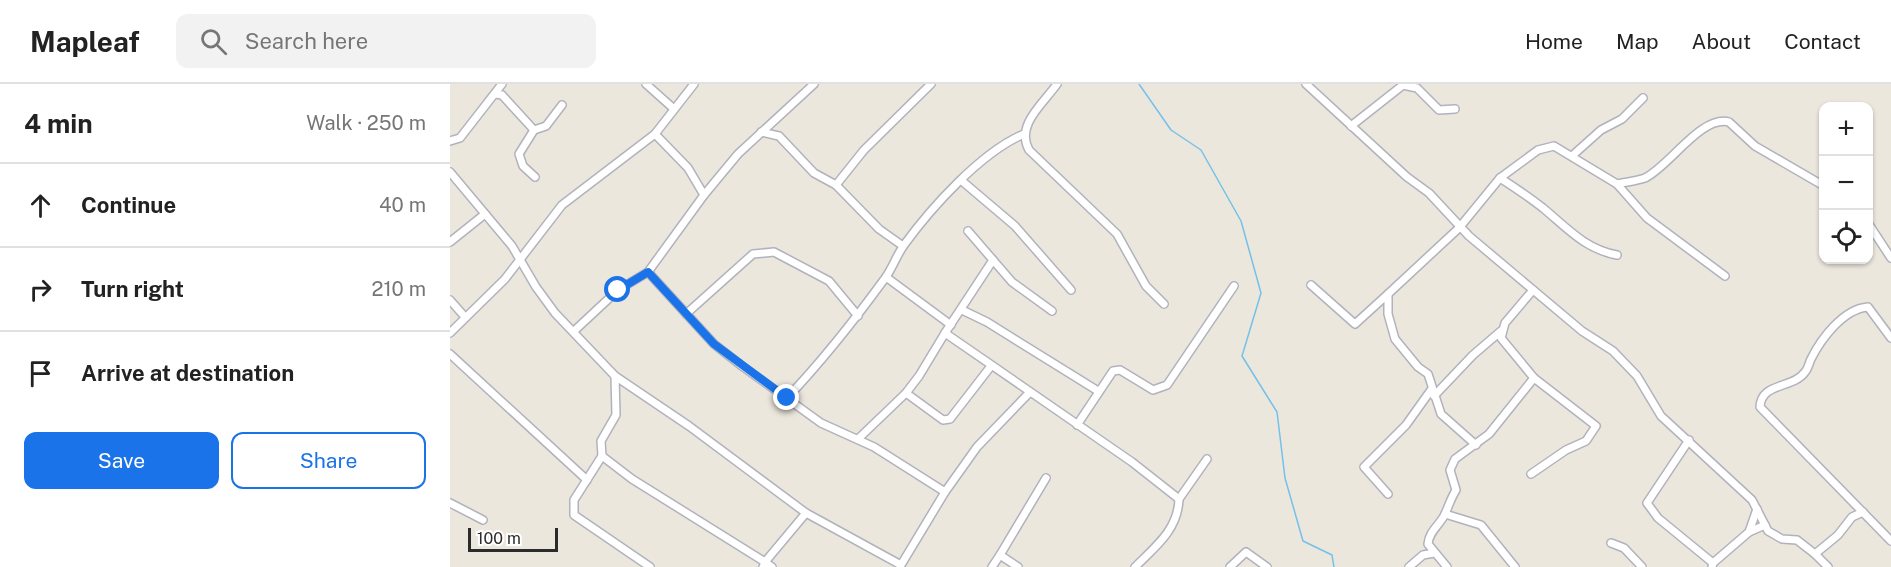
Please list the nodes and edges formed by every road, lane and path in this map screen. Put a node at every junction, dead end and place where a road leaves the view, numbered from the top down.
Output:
1 (502, 84) edge
2 (646, 84) edge
3 (694, 84) edge
4 (814, 84) edge
5 (931, 84) edge
6 (1057, 84) edge
7 (1306, 84) edge
8 (496, 94) junction
9 (1643, 98) dead end
10 (562, 105) dead end
11 (674, 108) junction
12 (1455, 110) dead end
13 (1351, 126) junction
14 (534, 130) junction
15 (761, 132) junction
16 (655, 134) junction
17 (1024, 134) junction
18 (450, 141) edge
19 (1573, 155) junction
20 (450, 172) edge
21 (535, 177) dead end
22 (1500, 178) junction
23 (962, 181) junction
24 (1819, 183) edge
25 (1617, 184) junction
26 (836, 185) junction
27 (704, 195) junction
28 (485, 214) junction
29 (1459, 228) junction
30 (1873, 229) edge
31 (968, 231) dead end
32 (450, 242) edge
33 (903, 246) junction
34 (1617, 255) dead end
35 (1891, 258) edge
36 (519, 259) junction
37 (993, 260) junction
38 (648, 272) junction
39 (1725, 276) dead end
40 (886, 277) junction
41 (1311, 285) dead end
42 (1234, 286) dead end
43 (1071, 290) dead end
44 (1533, 290) junction
45 (1388, 294) junction
46 (450, 300) edge
47 (1164, 304) dead end
48 (962, 310) junction
49 (1052, 311) dead end
50 (686, 314) junction
51 (858, 316) junction
52 (465, 317) junction
53 (951, 325) junction
54 (573, 332) junction
55 (1501, 332) junction
56 (450, 333) edge
57 (945, 333) junction
58 (1891, 338) edge
59 (450, 354) edge
60 (991, 366) junction
61 (615, 376) junction
62 (1534, 378) junction
63 (1098, 391) junction
64 (1030, 392) junction
65 (906, 393) junction
66 (1432, 393) junction
67 (787, 398) junction
68 (1077, 425) junction
69 (858, 439) junction
70 (1689, 440) junction
71 (1476, 445) junction
72 (602, 456) junction
73 (1207, 459) dead end
74 (1531, 474) dead end
75 (1046, 478) dead end
76 (587, 480) junction
77 (945, 492) junction
78 (1388, 494) dead end
79 (1179, 499) junction
80 (1853, 502) junction
81 (450, 503) edge
82 (1757, 509) junction
83 (1863, 512) junction
84 (806, 513) junction
85 (1445, 514) junction
86 (1852, 517) junction
87 (483, 520) dead end
88 (1765, 525) junction
89 (1749, 532) junction
90 (1891, 541) edge
91 (1611, 543) dead end
92 (1434, 553) junction
93 (1815, 554) junction
94 (1000, 555) junction
95 (764, 564) edge
96 (1713, 565) edge
97 (902, 566) edge
98 (650, 567) edge
99 (772, 567) edge
100 (992, 567) edge
101 (1018, 567) edge
102 (1134, 567) edge
103 (1230, 567) edge
104 (1267, 567) edge
105 (1409, 567) edge
106 (1447, 567) edge
107 (1515, 567) edge
108 (1642, 567) edge
109 (1828, 567) edge

1 - 8 street
2 - 11 street
3 - 11 street
4 - 15 street
5 - 26 street
6 - 17 street
7 - 13 street
8 - 14 street
8 - 18 street
9 - 19 street
10 - 14 street
11 - 16 street
12 - 13 street
13 - 29 street
14 - 21 street
15 - 26 street
15 - 27 street
16 - 27 street
16 - 36 street
17 - 23 street
17 - 47 street
19 - 22 street
19 - 25 street
20 - 28 street
22 - 29 street
22 - 34 street
23 - 33 street
23 - 43 street
24 - 25 street
25 - 39 street
26 - 33 street
27 - 38 street
28 - 32 street
28 - 36 street
29 - 44 street
29 - 45 street
30 - 35 street
31 - 37 street
33 - 40 street
36 - 52 street
36 - 54 street
37 - 48 street
37 - 49 street
38 - 50 street
38 - 54 street
40 - 51 street
40 - 53 street
41 - 45 street
42 - 63 street
44 - 55 street
44 - 70 street
45 - 66 street
46 - 52 street
48 - 53 street
48 - 63 street
50 - 51 street
50 - 67 street
51 - 67 street
52 - 56 street
53 - 57 street
54 - 61 street
55 - 62 street
55 - 66 street
57 - 60 street
57 - 65 street
58 - 80 street
59 - 76 street
60 - 64 street
60 - 65 street
61 - 72 street
61 - 84 street
62 - 71 street
62 - 74 street
63 - 68 street
64 - 68 street
64 - 77 street
65 - 69 street
66 - 71 street
66 - 78 street
67 - 69 street
68 - 79 street
69 - 77 street
70 - 82 street
70 - 96 street
71 - 85 street
72 - 76 street
72 - 95 street
73 - 79 street
75 - 94 street
76 - 98 street
77 - 97 street
79 - 102 street
80 - 83 street
80 - 86 street
81 - 87 street
82 - 88 street
82 - 89 street
83 - 86 street
83 - 90 street
84 - 95 street
84 - 97 street
85 - 92 street
85 - 107 street
86 - 93 street
88 - 89 street
88 - 93 street
89 - 96 street
91 - 108 street
92 - 105 street
92 - 106 street
93 - 109 street
94 - 100 street
94 - 101 street
95 - 99 street
103 - 104 street

